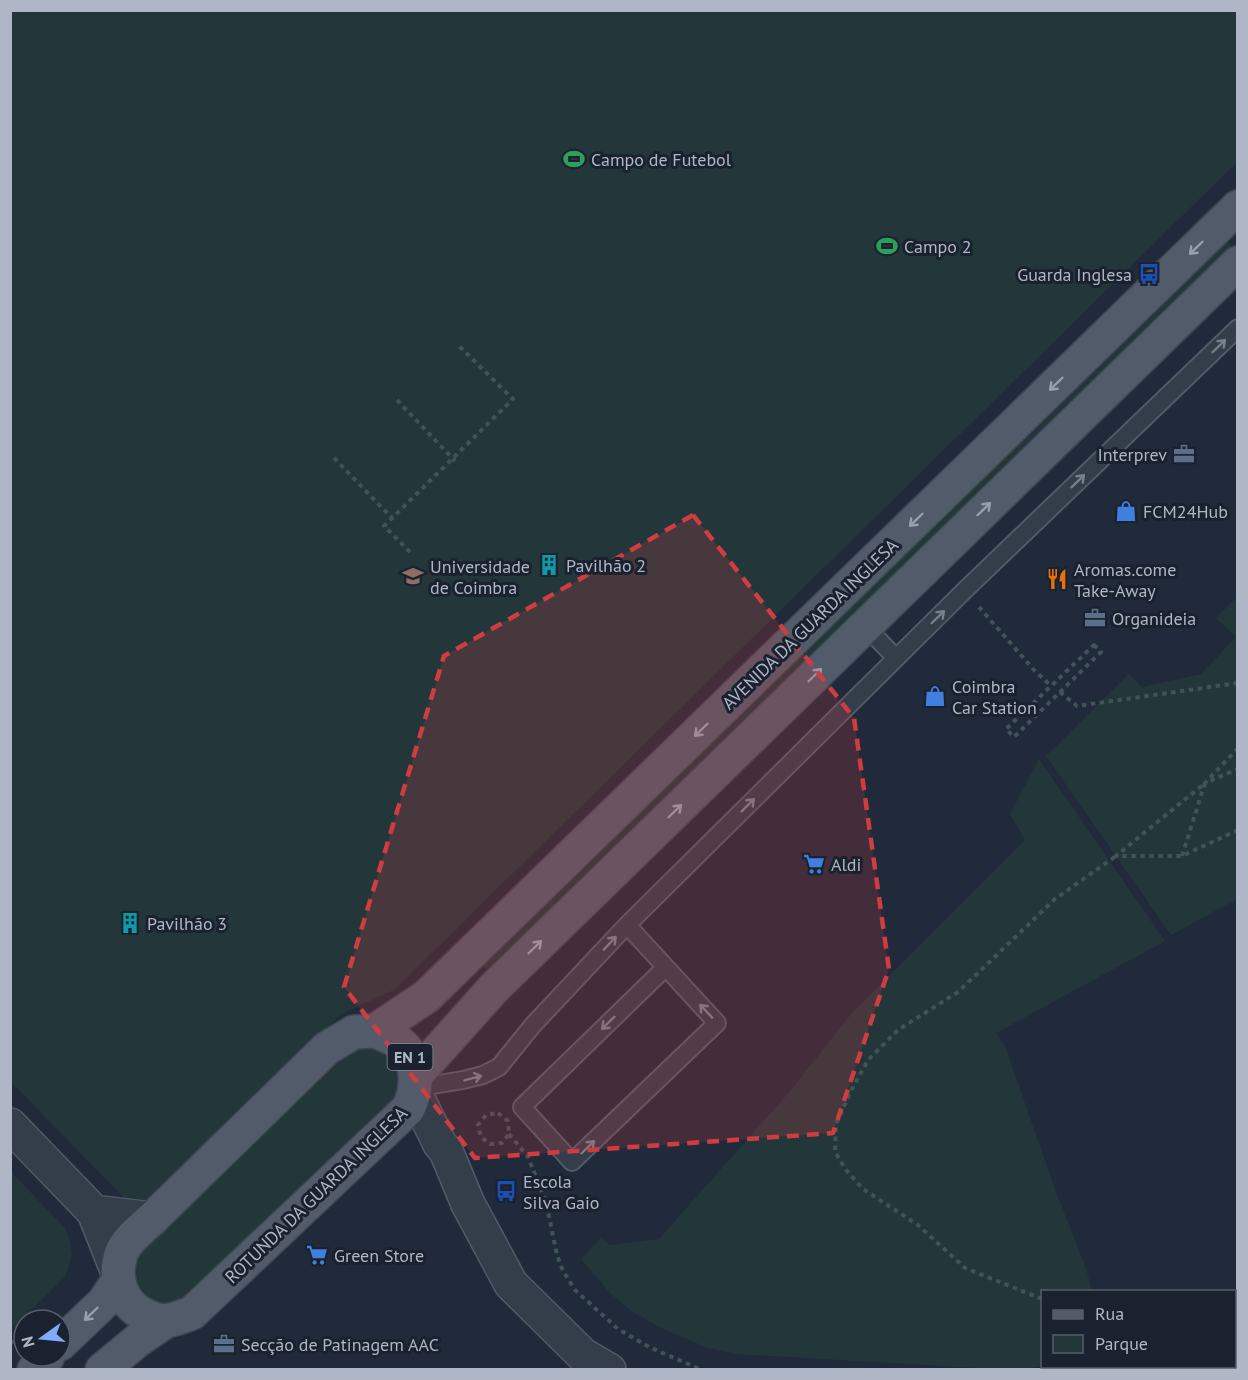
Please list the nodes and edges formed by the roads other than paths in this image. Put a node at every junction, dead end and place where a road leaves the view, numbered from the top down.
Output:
1 (1238, 207) edge
2 (1238, 263) edge
3 (1238, 328) edge
4 (865, 626) junction
5 (896, 658) junction
6 (627, 925) junction
7 (665, 968) junction
8 (375, 1031) junction
9 (415, 1085) junction
10 (10, 1125) edge
11 (388, 1128) junction
12 (440, 1144) junction
13 (94, 1212) junction
14 (152, 1219) junction
15 (118, 1276) junction
16 (166, 1321) junction
17 (72, 1333) edge
18 (102, 1370) edge
19 (609, 1370) edge

1 -> 8 main road, AVENIDA DA GUARDA INGLESA
4 -> 2 main road
5 -> 3 lane
4 - 5 lane
9 -> 4 main road
6 -> 5 lane
6 - 7 lane
9 -> 6 lane
7 -> 7 lane
8 - 9 main road, EN 1
8 - 14 main road, EN 1
9 - 11 main road, ROTUNDA DA GUARDA INGLESA / EN 1
9 - 12 street
10 - 13 street
11 - 12 street
11 - 16 main road, ROTUNDA DA GUARDA INGLESA / EN 1
12 - 19 street
13 - 14 street
13 - 15 street
14 - 15 main road, EN 1
15 - 16 main road
15 -> 17 main road, EN 1
16 - 18 main road, EN 1

